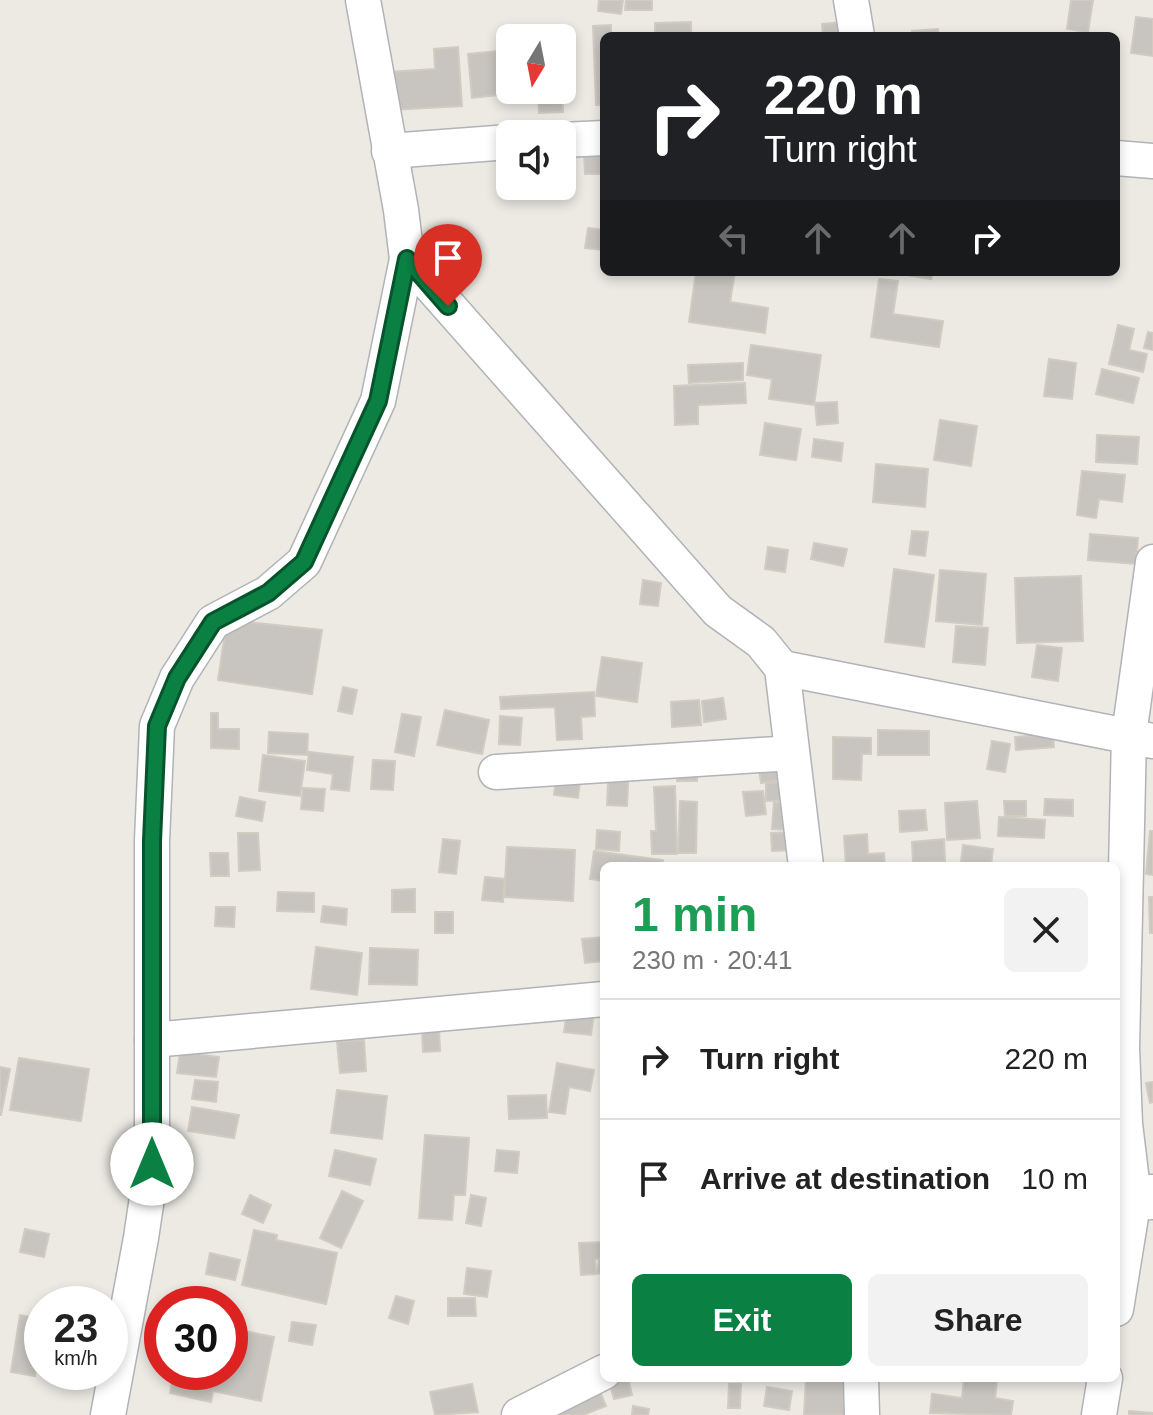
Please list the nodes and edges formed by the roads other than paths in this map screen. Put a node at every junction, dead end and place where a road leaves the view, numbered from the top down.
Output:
1 (363, 0) edge
2 (851, 0) edge
3 (856, 32) edge
4 (600, 138) edge
5 (576, 139) edge
6 (496, 143) edge
7 (389, 151) junction
8 (1120, 158) edge
9 (1153, 161) edge
10 (407, 259) junction
11 (1153, 562) edge
12 (782, 668) junction
13 (1141, 738) edge
14 (792, 753) junction
15 (496, 772) dead end
16 (806, 862) edge
17 (600, 999) edge
18 (152, 1040) junction
19 (1134, 1199) edge
20 (1120, 1285) edge
21 (600, 1374) edge
22 (861, 1382) edge
23 (1104, 1382) edge
24 (108, 1415) edge
25 (519, 1415) edge
26 (862, 1415) edge
27 (1099, 1415) edge

1 - 7 street
2 - 3 street
4 - 5 street
6 - 7 street
7 - 10 street
8 - 9 street
10 - 12 street
10 - 18 street
11 - 13 street
12 - 13 street
12 - 14 street
13 - 19 street
14 - 15 street
14 - 16 street
17 - 18 street
18 - 24 street
19 - 20 street
21 - 25 street
22 - 26 street
23 - 27 street

